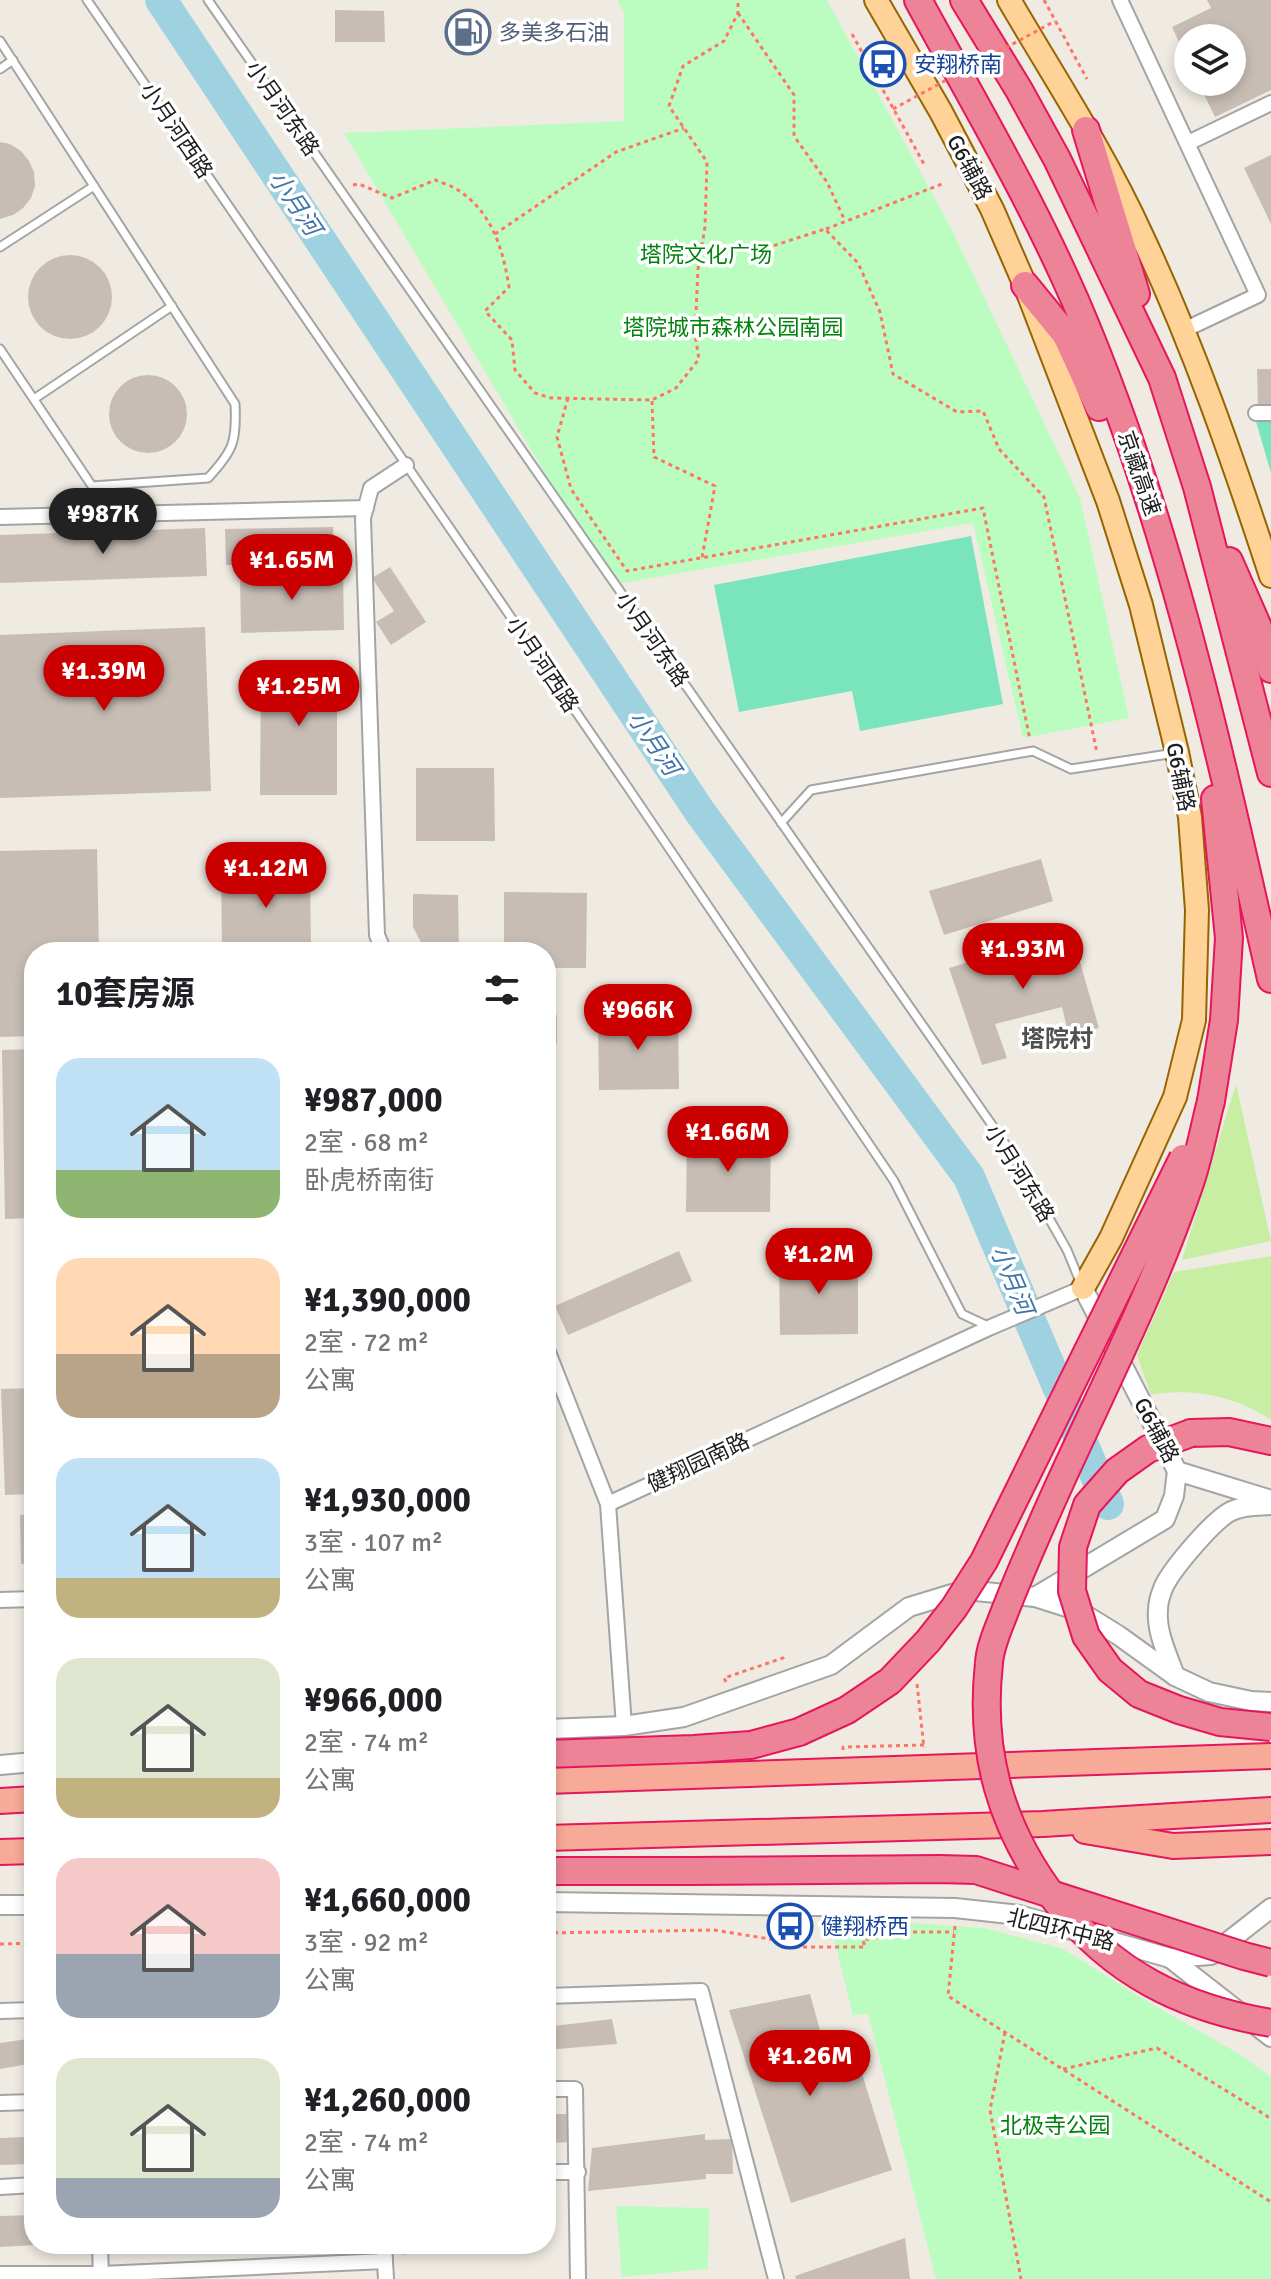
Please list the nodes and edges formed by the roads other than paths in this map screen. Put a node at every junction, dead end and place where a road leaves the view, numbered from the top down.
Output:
1 (87, 0) edge
2 (208, 0) edge
3 (876, 0) edge
4 (918, 0) edge
5 (964, 0) edge
6 (1009, 0) edge
7 (1120, 0) edge
8 (0, 41) edge
9 (13, 60) junction
10 (0, 69) edge
11 (1271, 103) edge
12 (1086, 130) junction
13 (1188, 143) junction
14 (94, 186) junction
15 (0, 247) edge
16 (1025, 285) junction
17 (1265, 292) edge
18 (172, 306) junction
19 (1184, 330) junction
20 (0, 349) edge
21 (1162, 378) junction
22 (34, 399) junction
23 (406, 465) junction
24 (1197, 487) junction
25 (366, 508) junction
26 (0, 517) edge
27 (1165, 548) junction
28 (1271, 576) edge
29 (1198, 663) junction
30 (1271, 669) edge
31 (1177, 752) junction
32 (1271, 773) edge
33 (781, 823) junction
34 (380, 942) edge
35 (1271, 979) edge
36 (1211, 1101) junction
37 (1083, 1288) junction
38 (991, 1327) junction
39 (556, 1372) edge
40 (1271, 1441) edge
41 (1177, 1471) junction
42 (1271, 1503) edge
43 (608, 1504) junction
44 (1035, 1597) junction
45 (24, 1599) edge
46 (0, 1600) edge
47 (1175, 1676) junction
48 (1271, 1702) edge
49 (624, 1726) junction
50 (1271, 1727) edge
51 (556, 1729) edge
52 (556, 1754) edge
53 (1271, 1756) edge
54 (24, 1763) edge
55 (0, 1765) edge
56 (556, 1781) edge
57 (24, 1800) edge
58 (0, 1801) edge
59 (1271, 1810) edge
60 (1043, 1824) junction
61 (556, 1838) edge
62 (1271, 1842) edge
63 (24, 1851) edge
64 (0, 1852) edge
65 (556, 1871) edge
66 (556, 1902) edge
67 (0, 1905) edge
68 (24, 1905) edge
69 (1271, 1908) edge
70 (1170, 1958) junction
71 (1271, 1963) edge
72 (556, 1996) edge
73 (24, 2010) edge
74 (0, 2011) edge
75 (1271, 2023) edge
76 (1271, 2037) edge
77 (556, 2089) edge
78 (24, 2102) edge
79 (0, 2103) edge
80 (556, 2172) edge
81 (578, 2172) junction
82 (24, 2186) edge
83 (0, 2187) edge
84 (100, 2254) edge
85 (385, 2254) edge
86 (385, 2261) junction
87 (243, 2273) edge
88 (0, 2274) edge
89 (101, 2276) edge
90 (386, 2279) edge
91 (578, 2279) edge
92 (776, 2279) edge

1 - 23 lane, 小月河西路
2 - 33 lane, 小月河东路
3 - 16 main road, G6辅路
4 - 27 highway, 京藏高速
5 - 21 highway
6 - 12 main road
7 - 13 street
8 - 9 lane
9 - 10 lane
9 - 14 lane
11 - 13 street
12 - 19 main road
12 - 21 highway
13 - 17 street
14 - 15 lane
14 - 18 lane
16 - 27 highway
16 - 31 main road, G6辅路
17 - 19 street
18 - 22 lane
18 - 22 lane
19 - 28 main road
20 - 22 lane
21 - 24 highway
23 - 25 street
23 - 38 lane, 小月河西路
24 - 30 highway
24 - 32 highway
25 - 26 street
25 - 34 street
27 - 29 highway, 京藏高速
29 - 35 highway, 京藏高速
29 - 36 highway
31 - 33 lane
31 - 37 main road, G6辅路
33 - 37 lane, 小月河东路
36 - 52 highway, bridge
36 - 75 highway, bridge
37 - 38 street, 健翔园南路
37 - 41 street, G6辅路
38 - 43 street, 健翔园南路
39 - 43 street
40 - 50 highway, bridge
41 - 42 street, G6辅路
41 - 44 street
42 - 47 street
43 - 49 street
44 - 47 street
44 - 49 street
45 - 46 street
47 - 48 street
49 - 51 street
53 - 56 highway
54 - 55 street
57 - 58 highway
59 - 60 highway
60 - 61 highway
60 - 62 highway
63 - 64 highway
65 - 71 highway, bridge
66 - 70 street, 北四环中路
67 - 68 street
69 - 70 street, 北四环中路
70 - 76 street
72 - 92 street
73 - 74 street
77 - 81 street
78 - 79 street
80 - 81 street
81 - 91 street
82 - 83 street
84 - 89 street
85 - 86 street
86 - 87 street
86 - 90 street
87 - 89 street
88 - 89 street

